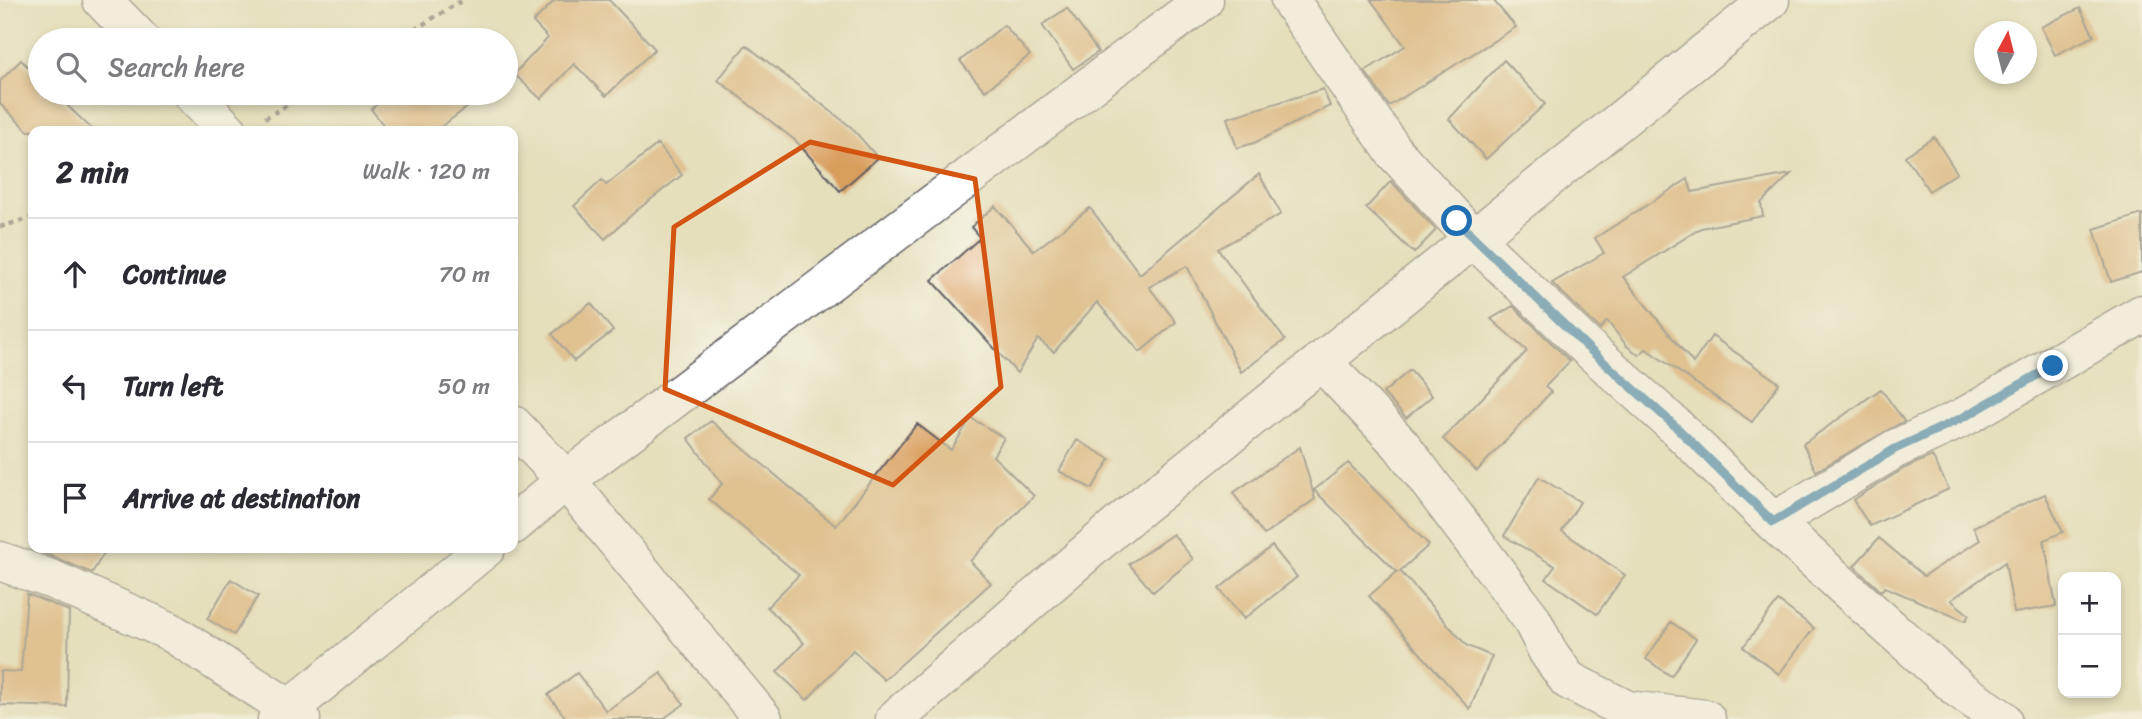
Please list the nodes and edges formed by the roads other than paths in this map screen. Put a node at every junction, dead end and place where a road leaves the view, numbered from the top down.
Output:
1 (102, 0) edge
2 (1203, 0) edge
3 (1290, 0) edge
4 (1770, 0) edge
5 (129, 28) edge
6 (208, 105) edge
7 (238, 126) edge
8 (1473, 238) junction
9 (2142, 314) edge
10 (1321, 361) junction
11 (518, 430) edge
12 (566, 480) junction
13 (518, 521) edge
14 (1773, 522) junction
15 (480, 553) edge
16 (0, 561) edge
17 (289, 716) edge
18 (763, 719) edge
19 (895, 719) edge
20 (1706, 719) edge
21 (2002, 719) edge

1 - 5 street
2 - 12 street
3 - 8 street
4 - 8 street
6 - 7 street
8 - 10 street
8 - 14 street
9 - 14 street
10 - 19 street
10 - 20 street
11 - 12 street
12 - 13 street
12 - 18 street
14 - 21 street
15 - 17 street
16 - 17 street

